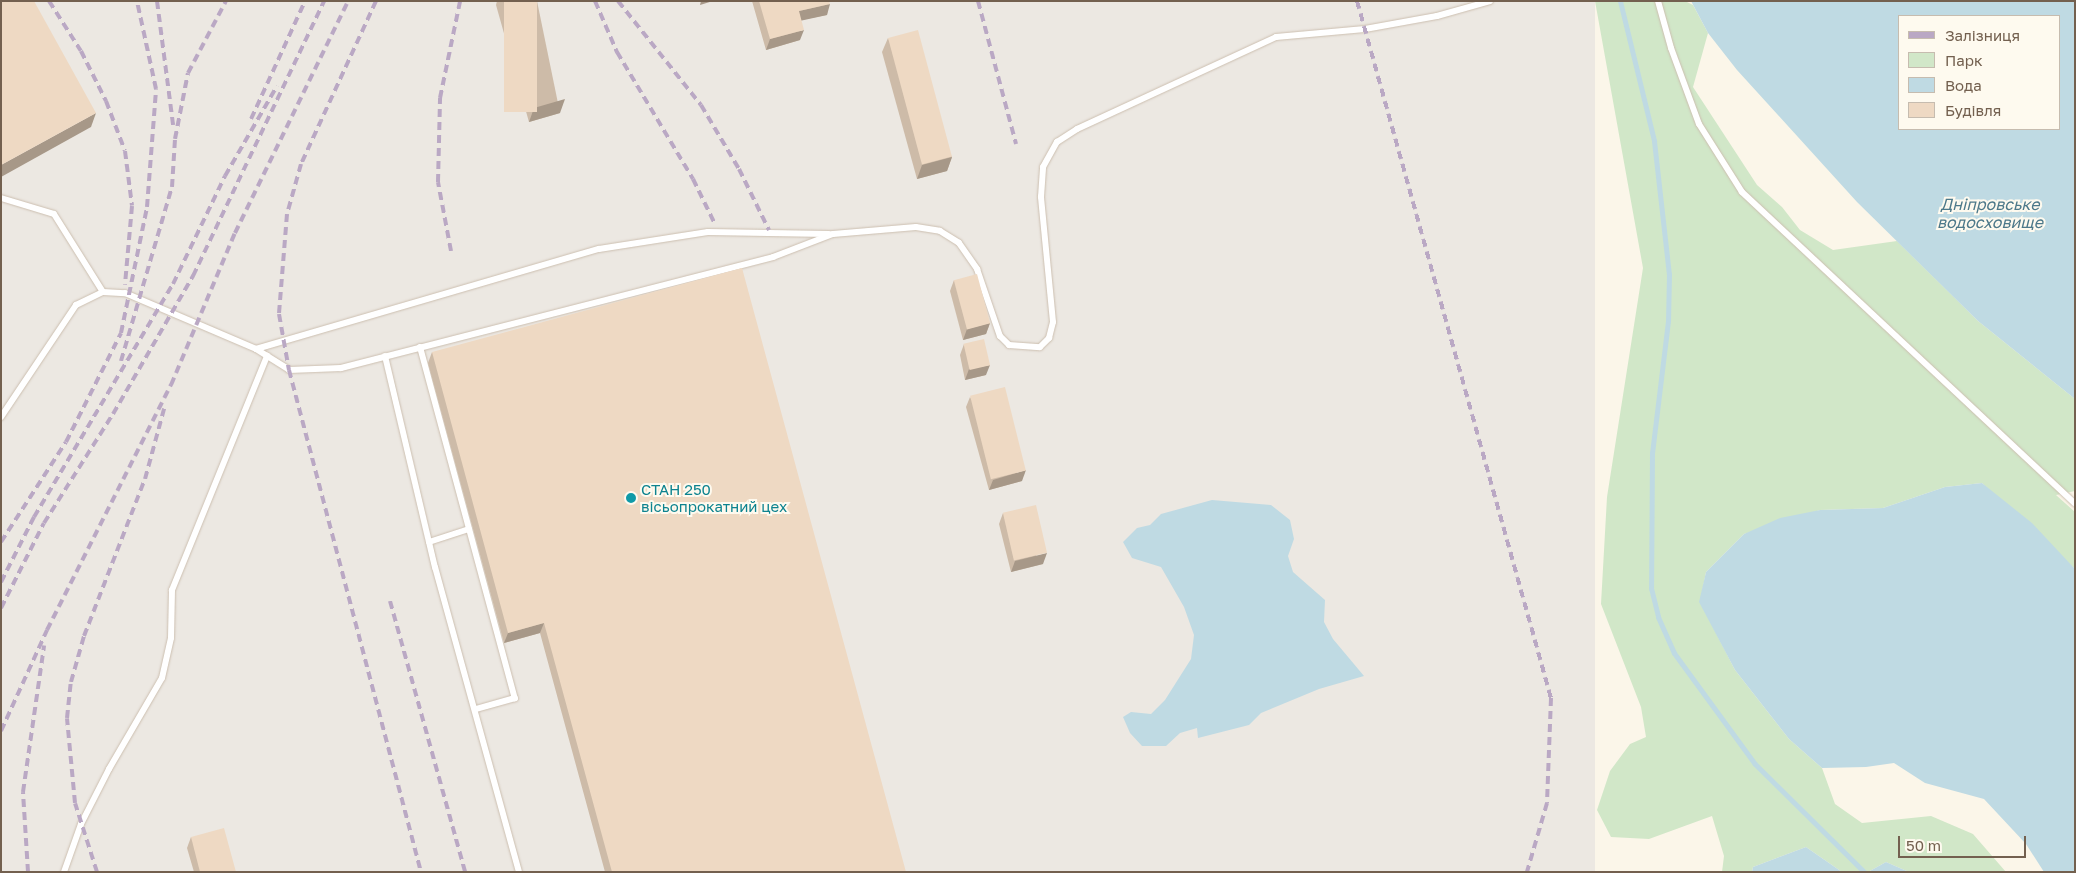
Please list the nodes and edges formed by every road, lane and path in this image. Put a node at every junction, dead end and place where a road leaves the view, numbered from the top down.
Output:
1 (1490, 1) edge
2 (1658, 1) edge
3 (1, 198) edge
4 (833, 234) junction
5 (103, 292) junction
6 (420, 347) junction
7 (256, 349) junction
8 (267, 356) junction
9 (385, 356) junction
10 (1, 418) edge
11 (2075, 504) edge
12 (469, 529) junction
13 (429, 542) junction
14 (476, 709) junction
15 (64, 872) edge
16 (519, 872) edge

1 - 4 lane
2 - 11 lane
3 - 5 lane
4 - 6 lane
4 - 7 lane
5 - 7 lane
5 - 10 lane
6 - 9 lane
6 - 12 lane
7 - 8 lane
8 - 9 lane
8 - 15 lane
9 - 13 lane
12 - 13 lane
12 - 14 lane
13 - 14 lane
14 - 16 lane

